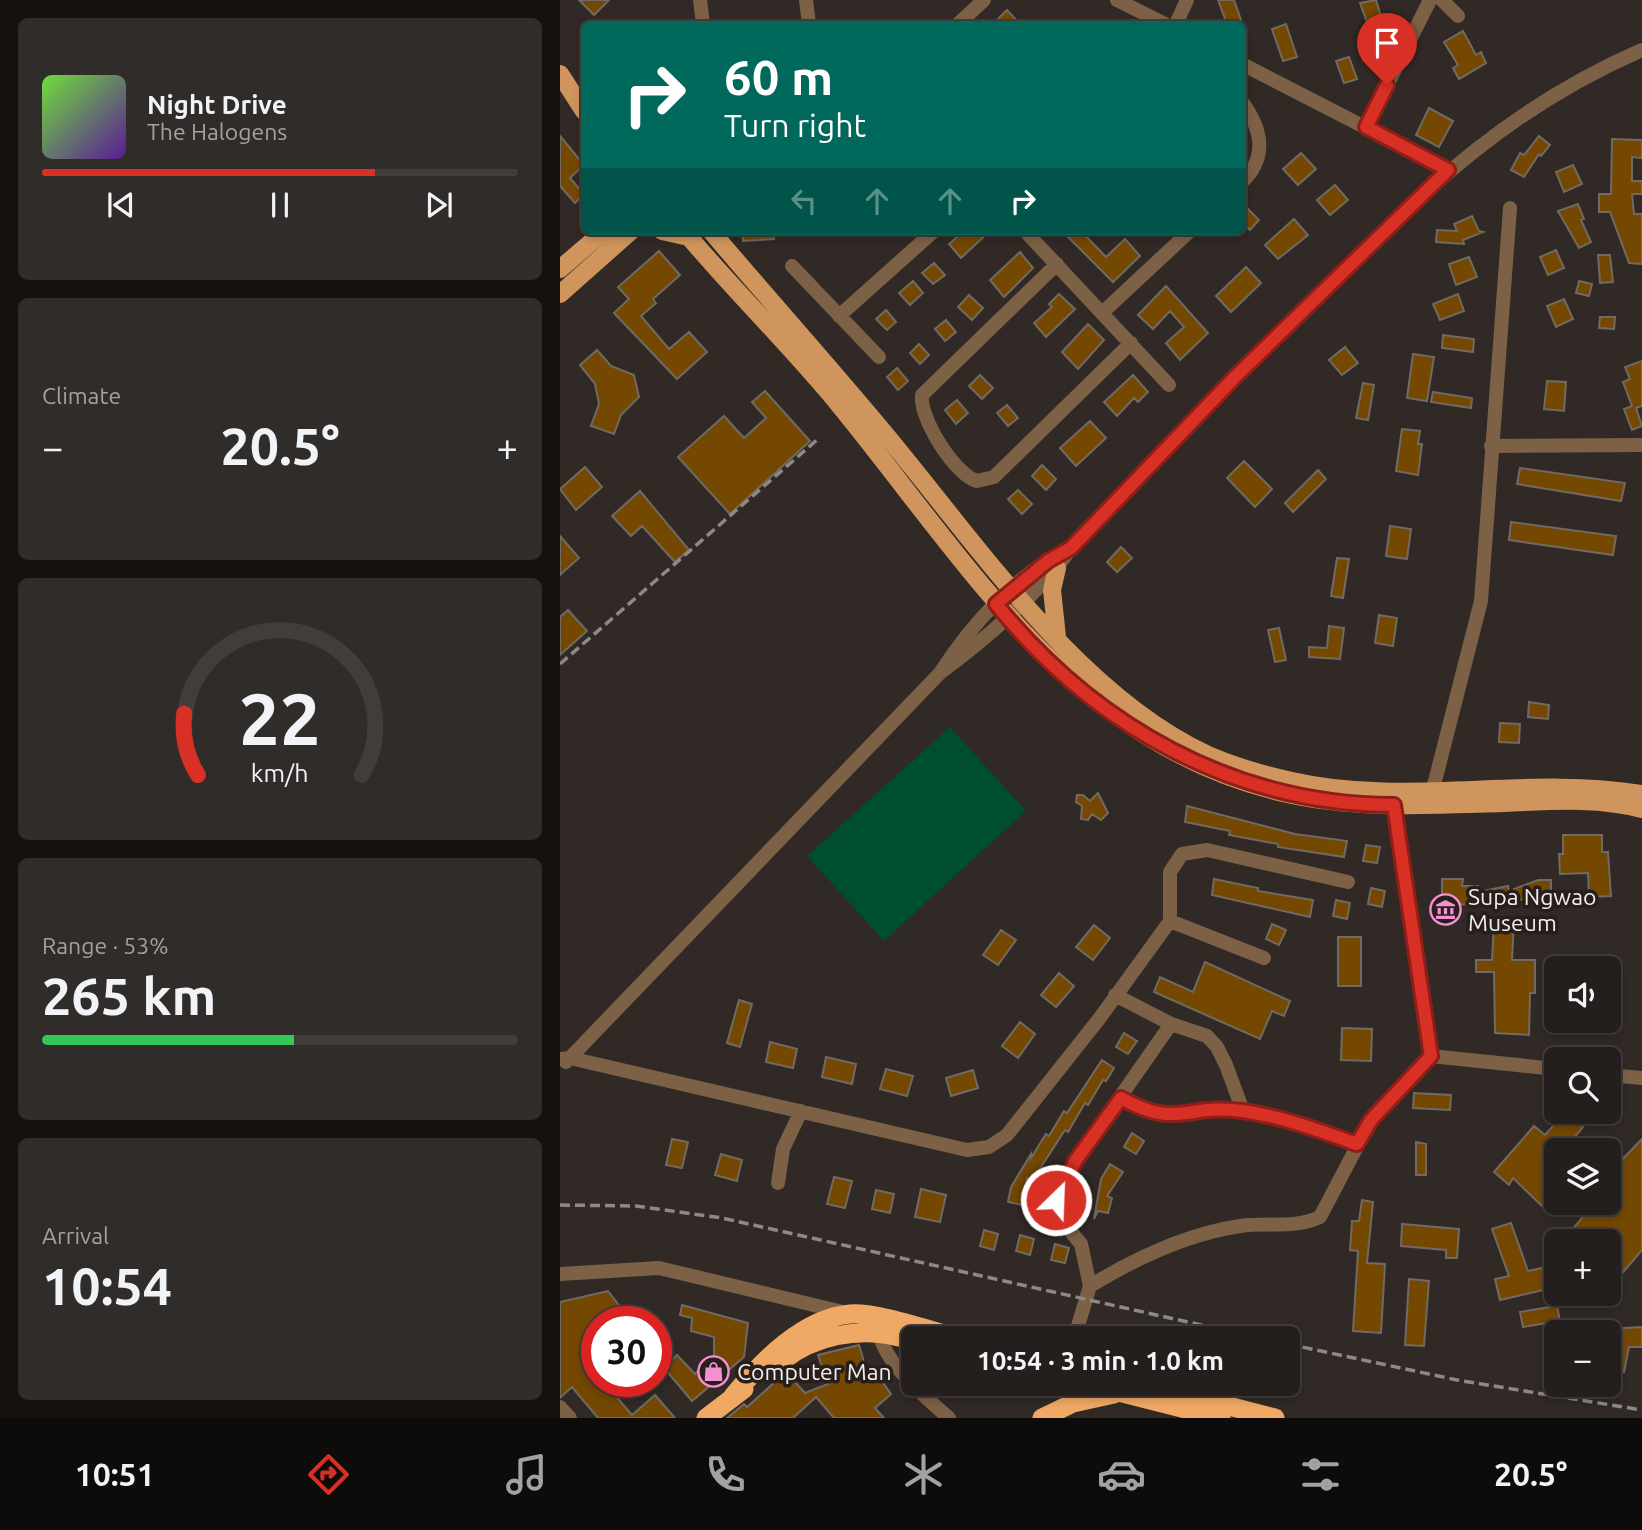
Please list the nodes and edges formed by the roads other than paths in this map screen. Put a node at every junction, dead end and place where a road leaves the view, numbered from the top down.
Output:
1 (700, 0) edge
2 (806, 0) edge
3 (984, 0) edge
4 (1117, 0) edge
5 (1187, 0) edge
6 (1430, 0) edge
7 (1442, 0) edge
8 (1458, 16) dead end
9 (703, 21) edge
10 (809, 21) edge
11 (961, 21) edge
12 (1159, 21) edge
13 (1177, 21) edge
14 (1642, 50) edge
15 (1246, 66) edge
16 (560, 73) edge
17 (581, 89) edge
18 (581, 106) edge
19 (1246, 107) edge
20 (1366, 127) junction
21 (1448, 170) junction
22 (1246, 176) edge
23 (1510, 208) dead end
24 (599, 235) edge
25 (627, 235) edge
26 (688, 235) edge
27 (713, 235) edge
28 (930, 235) edge
29 (1033, 235) edge
30 (1186, 235) edge
31 (1057, 264) junction
32 (792, 266) dead end
33 (560, 269) edge
34 (560, 294) edge
35 (1102, 313) junction
36 (839, 316) junction
37 (1131, 343) junction
38 (878, 357) dead end
39 (1169, 385) dead end
40 (1642, 445) edge
41 (1492, 446) junction
42 (1071, 548) junction
43 (1057, 568) junction
44 (1018, 595) junction
45 (1001, 610) junction
46 (1057, 637) junction
47 (1433, 789) junction
48 (1642, 794) edge
49 (1393, 797) junction
50 (1642, 809) edge
51 (1348, 883) dead end
52 (1170, 921) junction
53 (1264, 958) dead end
54 (1115, 995) junction
55 (1171, 1024) junction
56 (1431, 1056) junction
57 (563, 1062) edge
58 (1544, 1068) edge
59 (1621, 1076) edge
60 (1642, 1078) edge
61 (1121, 1098) junction
62 (801, 1111) junction
63 (1243, 1111) junction
64 (1357, 1144) junction
65 (778, 1184) dead end
66 (560, 1274) edge
67 (1090, 1286) junction
68 (799, 1300) junction
69 (852, 1314) junction
70 (879, 1325) junction
71 (1078, 1326) edge
72 (809, 1327) junction
73 (901, 1329) edge
74 (901, 1335) edge
75 (733, 1396) junction
76 (1104, 1396) edge
77 (1130, 1396) edge
78 (1190, 1396) edge
79 (560, 1407) edge
80 (570, 1418) edge
81 (706, 1418) edge
82 (949, 1418) edge
83 (1042, 1418) edge
84 (1221, 1418) edge
85 (1275, 1418) edge

1 - 9 street
2 - 10 street
3 - 11 street
4 - 12 street
5 - 13 street
6 - 20 street
7 - 8 street
14 - 21 street
15 - 20 street
16 - 17 main road
16 - 18 main road
19 - 22 street
20 - 21 street
21 - 42 street
23 - 41 street
24 - 33 main road
25 - 34 main road
26 - 45 main road
27 - 44 main road
28 - 36 street
29 - 31 street
30 - 35 street
31 - 35 street
31 - 37 street
32 - 36 street
35 - 37 street
36 - 38 street
37 - 39 street
40 - 41 street
41 - 47 street
42 - 43 street
42 - 44 street
43 - 44 street
43 - 46 main road
44 - 45 street
44 - 46 main road
45 - 49 main road
45 - 57 street
46 - 49 main road
47 - 48 main road
47 - 49 main road
49 - 50 main road
49 - 56 street
51 - 52 street
52 - 53 street
52 - 54 street
54 - 55 street
54 - 62 street
55 - 61 street
55 - 63 street
56 - 58 street
56 - 64 street
57 - 62 street
59 - 60 street
61 - 63 street
61 - 67 street
62 - 65 street
63 - 64 street
64 - 67 street
66 - 68 street
67 - 71 street
68 - 69 street
68 - 72 street
69 - 70 highway
69 - 72 highway
70 - 73 highway
70 - 74 highway
70 - 75 highway
70 - 82 street
72 - 75 highway
75 - 81 highway
76 - 83 highway
77 - 84 highway
78 - 85 highway
79 - 80 street

